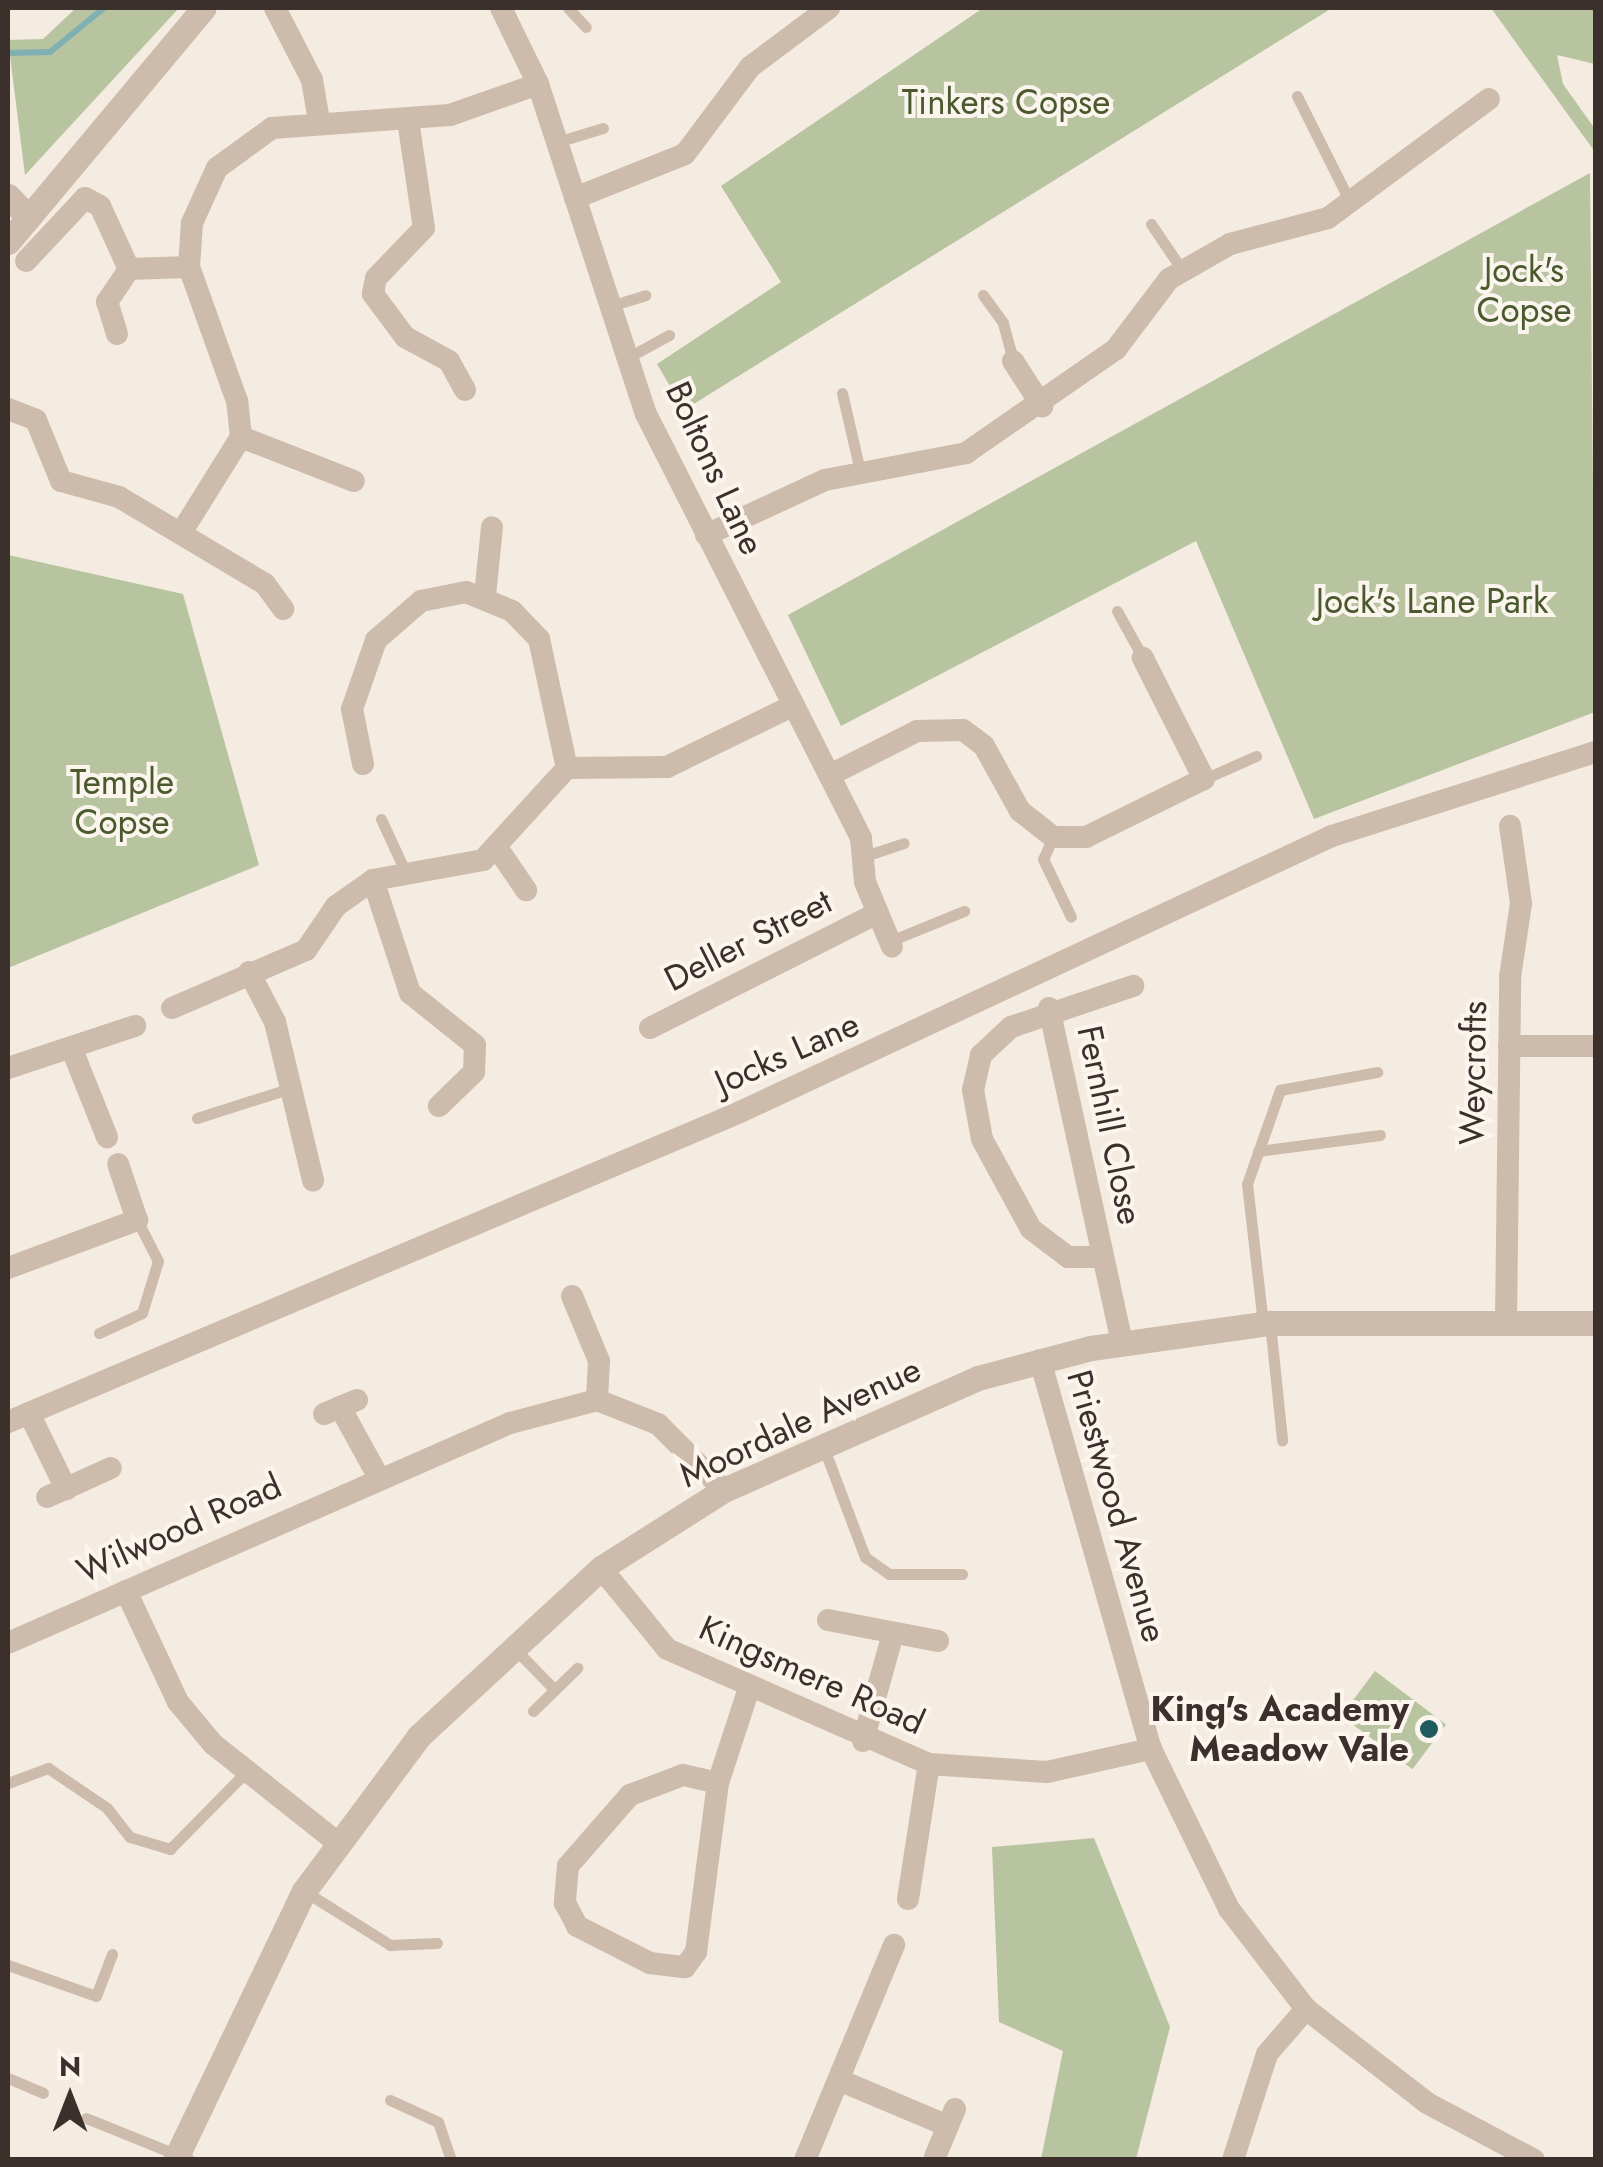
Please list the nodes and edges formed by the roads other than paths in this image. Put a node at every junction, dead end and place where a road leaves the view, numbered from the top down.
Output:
1 (204, 8) edge
2 (274, 8) edge
3 (502, 8) edge
4 (568, 8) edge
5 (829, 8) edge
6 (586, 27) dead end
7 (538, 84) junction
8 (1297, 96) dead end
9 (1489, 99) dead end
10 (408, 120) junction
11 (319, 121) junction
12 (604, 128) dead end
13 (557, 142) junction
14 (8, 196) edge
15 (575, 198) junction
16 (1351, 204) junction
17 (28, 217) junction
18 (1152, 224) dead end
19 (8, 242) edge
20 (26, 261) dead end
21 (189, 268) junction
22 (128, 269) junction
23 (1182, 271) junction
24 (646, 295) dead end
25 (983, 295) dead end
26 (610, 306) junction
27 (117, 334) dead end
28 (668, 335) dead end
29 (628, 358) junction
30 (1014, 361) joint
31 (465, 390) dead end
32 (842, 394) dead end
33 (1042, 406) junction
34 (8, 409) edge
35 (240, 436) junction
36 (861, 475) junction
37 (354, 481) dead end
38 (492, 526) dead end
39 (181, 533) junction
40 (706, 535) junction
41 (485, 596) junction
42 (282, 609) dead end
43 (1117, 611) dead end
44 (1143, 658) joint
45 (794, 706) junction
46 (1596, 752) edge
47 (1256, 756) dead end
48 (363, 764) dead end
49 (567, 768) junction
50 (830, 775) junction
51 (1204, 778) junction
52 (381, 819) dead end
53 (1510, 826) dead end
54 (1053, 837) junction
55 (904, 842) dead end
56 (498, 849) junction
57 (862, 857) junction
58 (405, 872) junction
59 (372, 880) junction
60 (526, 890) dead end
61 (964, 911) dead end
62 (876, 914) junction
63 (1071, 917) dead end
64 (890, 944) joint
65 (249, 972) junction
66 (1138, 986) dead end
67 (172, 1008) dead end
68 (1049, 1008) junction
69 (135, 1026) dead end
70 (650, 1028) dead end
71 (1509, 1046) junction
72 (1596, 1046) edge
73 (74, 1052) junction
74 (8, 1068) edge
75 (1376, 1072) dead end
76 (291, 1088) junction
77 (438, 1106) dead end
78 (197, 1118) dead end
79 (1380, 1135) dead end
80 (107, 1137) dead end
81 (1258, 1152) junction
82 (118, 1164) dead end
83 (313, 1180) dead end
84 (137, 1220) junction
85 (1102, 1257) junction
86 (8, 1268) edge
87 (572, 1296) dead end
88 (1266, 1323) junction
89 (1506, 1323) junction
90 (1596, 1323) edge
91 (99, 1333) dead end
92 (1122, 1342) junction
93 (1040, 1360) junction
94 (596, 1400) junction
95 (341, 1407) dead end
96 (18, 1418) edge
97 (1282, 1440) dead end
98 (822, 1442) junction
99 (111, 1468) dead end
100 (379, 1478) junction
101 (724, 1490) junction
102 (601, 1568) junction
103 (962, 1574) dead end
104 (126, 1591) junction
105 (828, 1620) dead end
106 (892, 1637) junction
107 (938, 1641) dead end
108 (8, 1643) edge
109 (511, 1645) junction
110 (577, 1668) dead end
111 (554, 1689) junction
112 (748, 1691) junction
113 (533, 1711) dead end
114 (863, 1741) junction
115 (1151, 1749) junction
116 (929, 1764) junction
117 (245, 1773) junction
118 (8, 1783) edge
119 (718, 1783) junction
120 (334, 1840) junction
121 (304, 1891) junction
122 (908, 1899) dead end
123 (437, 1943) dead end
124 (894, 1944) dead end
125 (112, 1954) dead end
126 (8, 1965) edge
127 (1306, 2009) junction
128 (8, 2078) edge
129 (839, 2080) junction
130 (42, 2093) dead end
131 (390, 2100) dead end
132 (86, 2118) dead end
133 (181, 2157) edge
134 (936, 2157) dead end
135 (451, 2160) edge
136 (804, 2160) edge
137 (1234, 2160) edge
138 (1534, 2160) edge

1 - 17 street
2 - 11 street
3 - 7 street, Boltons Lane
4 - 6 lane
5 - 15 street
7 - 10 street
7 - 13 street, Boltons Lane
8 - 16 lane
9 - 16 street
10 - 11 street
10 - 31 street
11 - 21 street
12 - 13 lane
13 - 15 street, Boltons Lane
14 - 17 street
15 - 26 street, Boltons Lane
16 - 23 street
17 - 19 street
18 - 23 lane
20 - 22 street
21 - 22 street
21 - 35 street
22 - 27 street
23 - 33 street
24 - 26 lane
25 - 30 lane
26 - 29 street, Boltons Lane
28 - 29 lane
29 - 40 street, Boltons Lane
30 - 33 street
32 - 36 lane
33 - 36 street
34 - 39 street
35 - 37 street
35 - 39 street
36 - 40 street
38 - 41 street
39 - 42 street
40 - 45 street, Boltons Lane
41 - 48 street
41 - 49 street
43 - 44 lane
44 - 51 street
45 - 49 street
45 - 50 street, Boltons Lane
46 - 96 street, Jocks Lane
47 - 51 lane
49 - 56 street
50 - 54 street
50 - 57 street, Boltons Lane
51 - 54 street
52 - 58 lane
53 - 71 street, Weycrofts
54 - 63 lane
55 - 57 lane
56 - 58 street
56 - 60 street
57 - 62 street, Boltons Lane
58 - 59 street
59 - 65 street
59 - 77 street
61 - 64 lane
62 - 64 street, Boltons Lane
62 - 70 street, Deller Street
65 - 67 street
65 - 76 street
66 - 68 street, Fernhill Close
68 - 85 street, Fernhill Close
68 - 85 street, Fernhill Close
69 - 73 street
71 - 72 street
71 - 89 street, Weycrofts
73 - 74 street
73 - 80 street
75 - 81 lane
76 - 78 lane
76 - 83 street
79 - 81 lane
81 - 88 lane
82 - 84 street
84 - 86 street
84 - 91 lane
85 - 92 street, Fernhill Close
87 - 94 street
88 - 89 street, Moordale Avenue
88 - 92 street, Moordale Avenue
88 - 97 lane
89 - 90 street, Moordale Avenue
92 - 93 street, Moordale Avenue
93 - 98 street, Moordale Avenue
93 - 115 street, Priestwood Avenue
94 - 100 street, Wilwood Road
94 - 101 street
95 - 100 street
96 - 99 street
98 - 101 street, Moordale Avenue
98 - 103 lane
100 - 104 street, Wilwood Road
101 - 102 street, Moordale Avenue
102 - 109 street, Moordale Avenue
102 - 112 street, Kingsmere Road
104 - 108 street, Wilwood Road
104 - 117 street
105 - 106 street
106 - 107 street
106 - 114 street
109 - 111 lane
109 - 120 street, Moordale Avenue
110 - 111 lane
111 - 113 lane
112 - 114 street, Kingsmere Road
112 - 119 street
114 - 116 street, Kingsmere Road
115 - 116 street, Kingsmere Road
115 - 127 street, Priestwood Avenue
116 - 122 street
117 - 118 lane
117 - 120 street
119 - 119 street
120 - 121 street, Moordale Avenue
121 - 123 lane
121 - 133 street, Moordale Avenue
124 - 129 street
125 - 126 lane
127 - 137 street
127 - 138 street, Priestwood Avenue
128 - 130 lane
129 - 134 street
129 - 136 street
131 - 135 lane
132 - 133 lane

